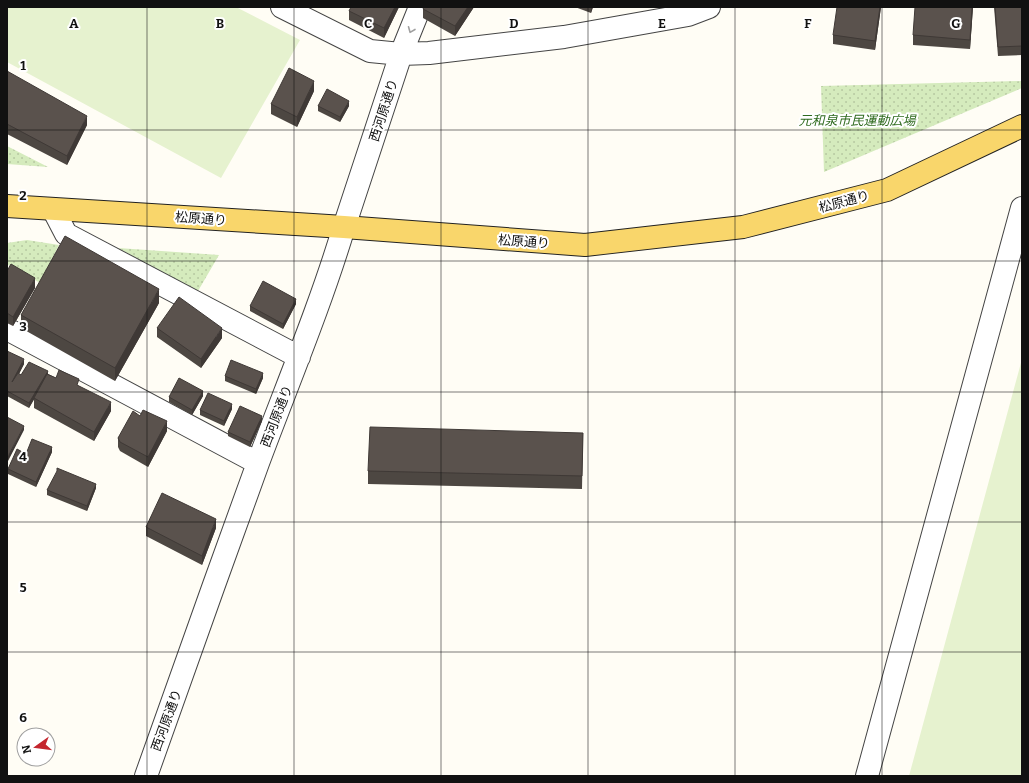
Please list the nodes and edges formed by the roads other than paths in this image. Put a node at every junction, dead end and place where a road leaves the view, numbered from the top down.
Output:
1 (282, 7) edge
2 (420, 7) edge
3 (709, 7) edge
4 (401, 54) junction
5 (1022, 126) edge
6 (7, 206) edge
7 (1022, 208) edge
8 (53, 209) junction
9 (344, 227) junction
10 (7, 329) edge
11 (299, 357) junction
12 (258, 463) junction
13 (146, 776) edge
14 (867, 776) edge

1 - 4 street
2 -> 4 street, 西河原通り
3 - 4 street
4 - 9 street, 西河原通り
5 - 9 main road, 松原通り
6 - 8 main road, 松原通り
7 - 14 street
8 - 9 main road, 松原通り
8 - 11 street
9 - 11 street, 西河原通り
10 - 12 street
11 - 12 street, 西河原通り
12 - 13 street, 西河原通り

